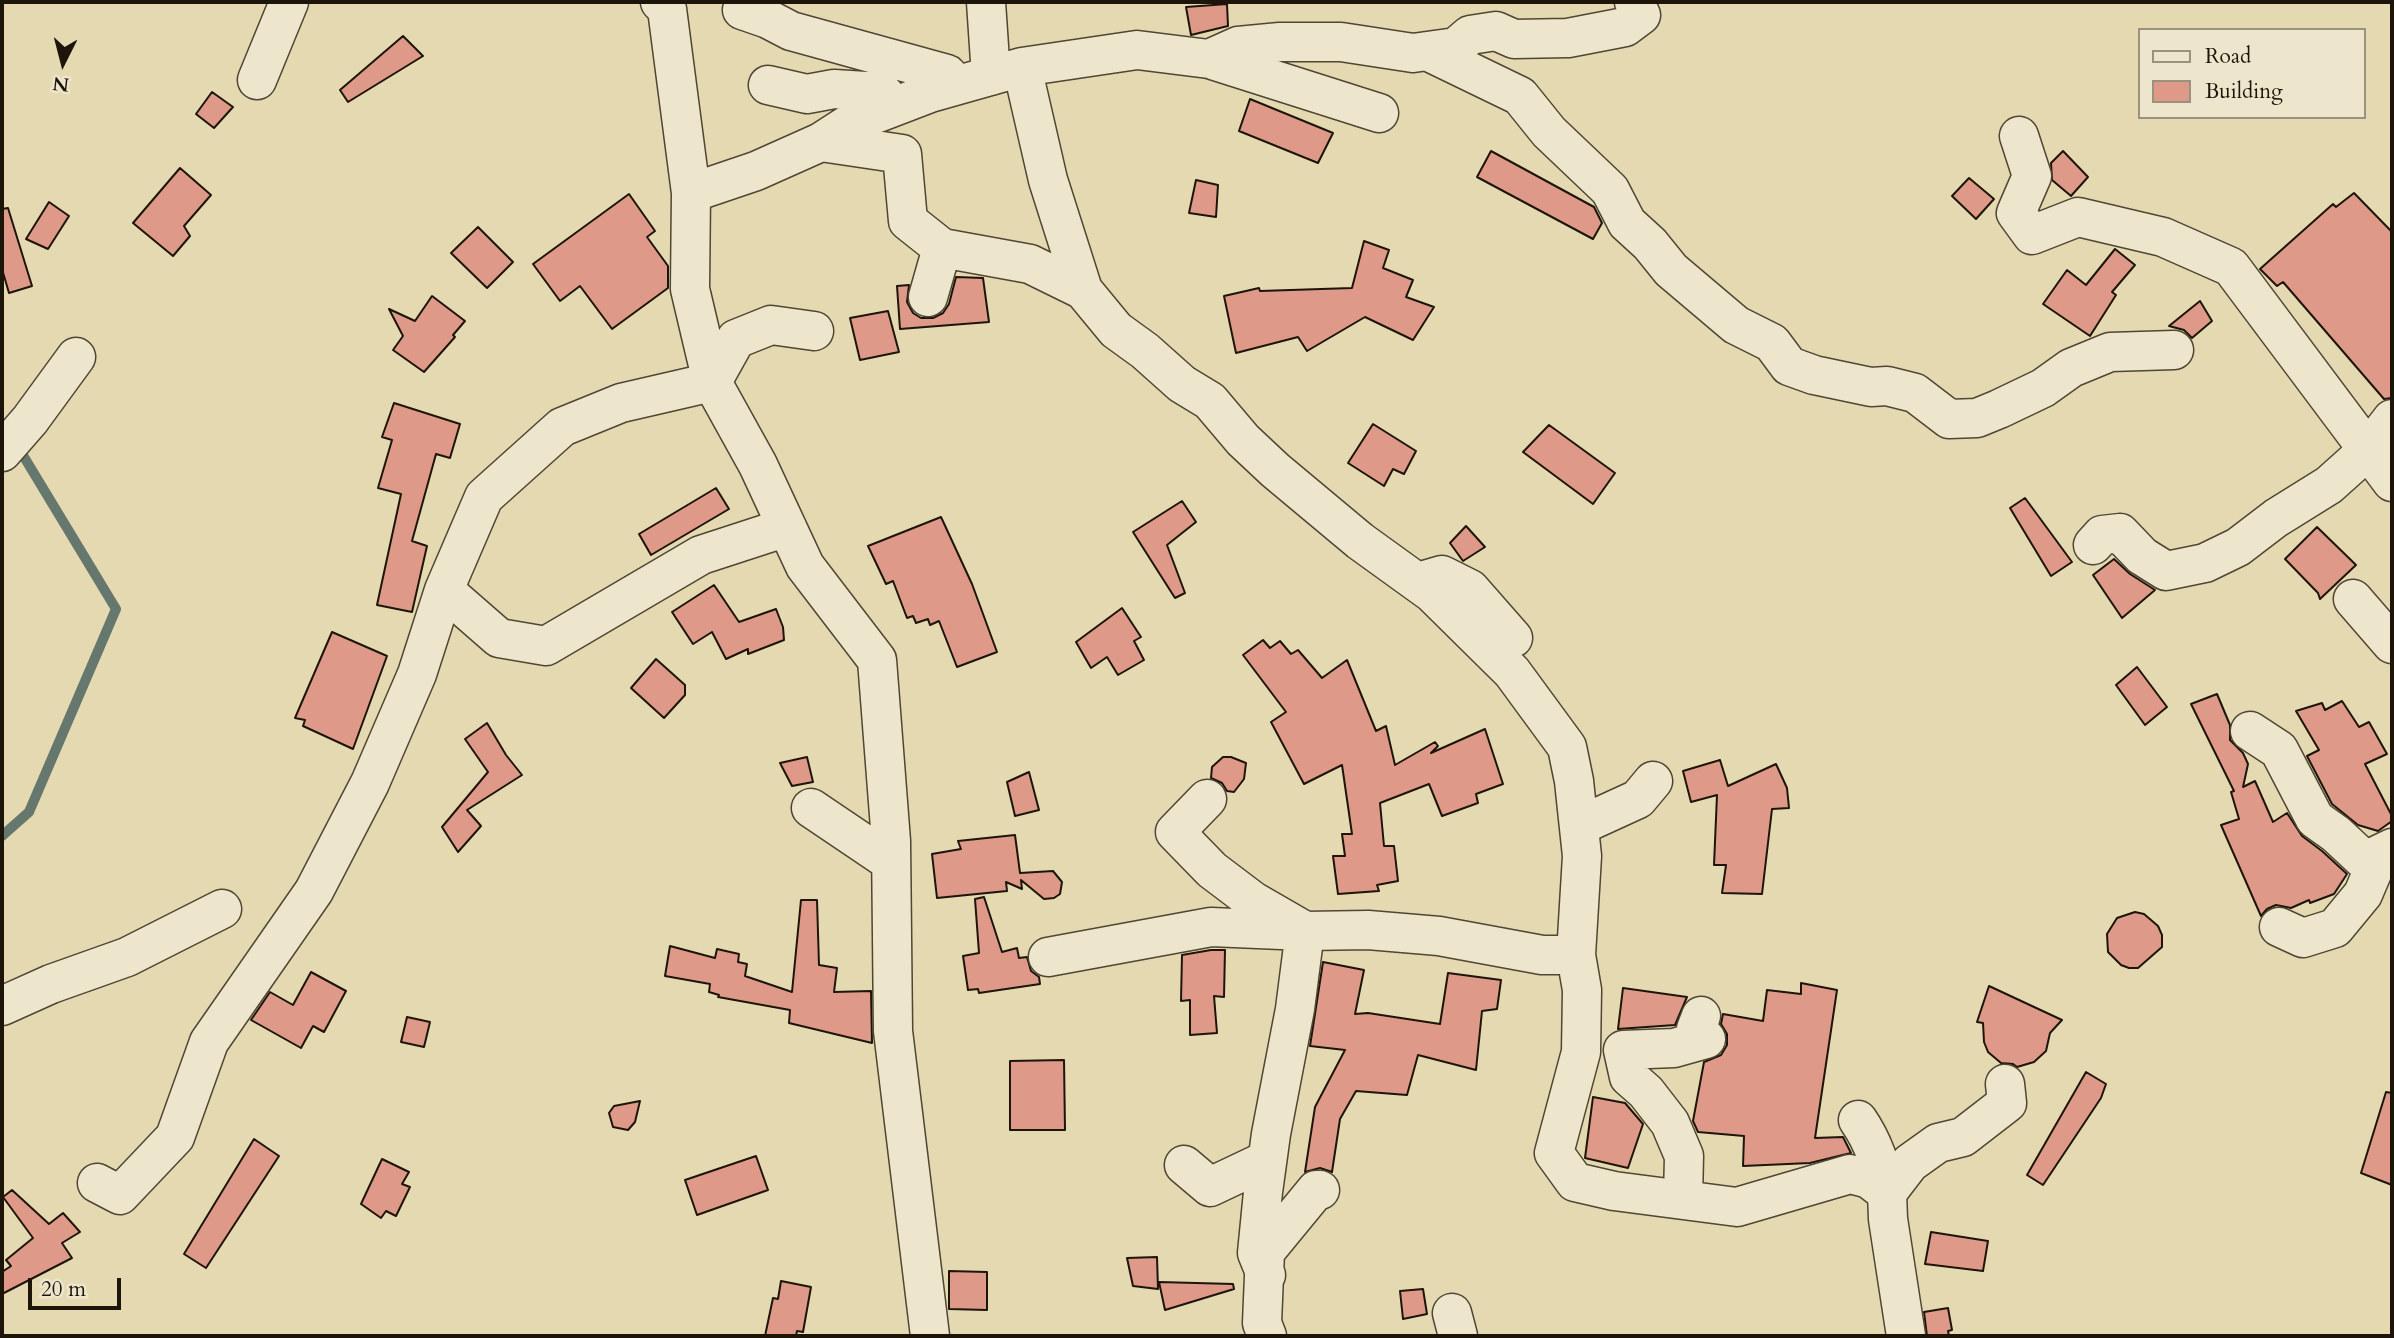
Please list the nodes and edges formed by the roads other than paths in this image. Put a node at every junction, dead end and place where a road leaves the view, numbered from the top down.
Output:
1 (289, 2) edge
2 (660, 2) edge
3 (986, 2) edge
4 (1634, 2) edge
5 (741, 10) dead end
6 (1427, 51) junction
7 (1209, 59) junction
8 (990, 76) junction
9 (257, 80) dead end
10 (768, 85) dead end
11 (894, 106) junction
12 (1379, 113) dead end
13 (2019, 136) dead end
14 (821, 142) junction
15 (691, 193) junction
16 (942, 248) junction
17 (1083, 290) junction
18 (928, 297) dead end
19 (814, 331) dead end
20 (2174, 350) dead end
21 (76, 357) dead end
22 (712, 382) junction
23 (2392, 419) edge
24 (2368, 450) junction
25 (2, 452) edge
26 (2392, 482) edge
27 (787, 527) junction
28 (2092, 545) dead end
29 (1418, 582) junction
30 (444, 590) junction
31 (2353, 599) dead end
32 (1513, 638) dead end
33 (2392, 644) edge
34 (2250, 731) dead end
35 (1653, 782) dead end
36 (1207, 799) dead end
37 (811, 808) dead end
38 (1578, 826) junction
39 (2386, 851) edge
40 (891, 862) junction
41 (222, 909) dead end
42 (2279, 927) dead end
43 (1305, 931) junction
44 (1576, 955) junction
45 (1048, 957) dead end
46 (2, 1006) edge
47 (1701, 1016) dead end
48 (2005, 1084) dead end
49 (1858, 1120) dead end
50 (1267, 1160) junction
51 (1184, 1165) dead end
52 (97, 1183) dead end
53 (1320, 1190) dead end
54 (1887, 1193) junction
55 (1683, 1198) junction
56 (1266, 1275) junction
57 (1261, 1332) edge
58 (930, 1336) edge
59 (1906, 1336) edge

1 - 9 street
2 - 15 street
3 - 8 street
4 - 6 street
5 - 8 street
6 - 7 street
6 - 20 street
7 - 8 street
7 - 12 street
8 - 11 street
8 - 17 street
10 - 11 street
11 - 14 street
13 - 24 street
14 - 15 street
14 - 16 street
15 - 22 street
16 - 17 street
16 - 18 street
17 - 29 street
19 - 22 street
21 - 25 street
22 - 27 street
22 - 30 street
23 - 24 street
24 - 26 street
24 - 28 street
27 - 30 street
27 - 40 street
29 - 32 street
29 - 38 street
30 - 52 street
31 - 33 street
34 - 39 street
35 - 38 street
36 - 43 street
37 - 40 street
38 - 44 street
39 - 42 street
40 - 58 street
41 - 46 street
43 - 44 street
43 - 45 street
43 - 50 street
44 - 55 street
47 - 55 street
48 - 54 street
49 - 54 street
50 - 51 street
50 - 56 street
53 - 56 street
54 - 55 street
54 - 59 street
56 - 57 street

